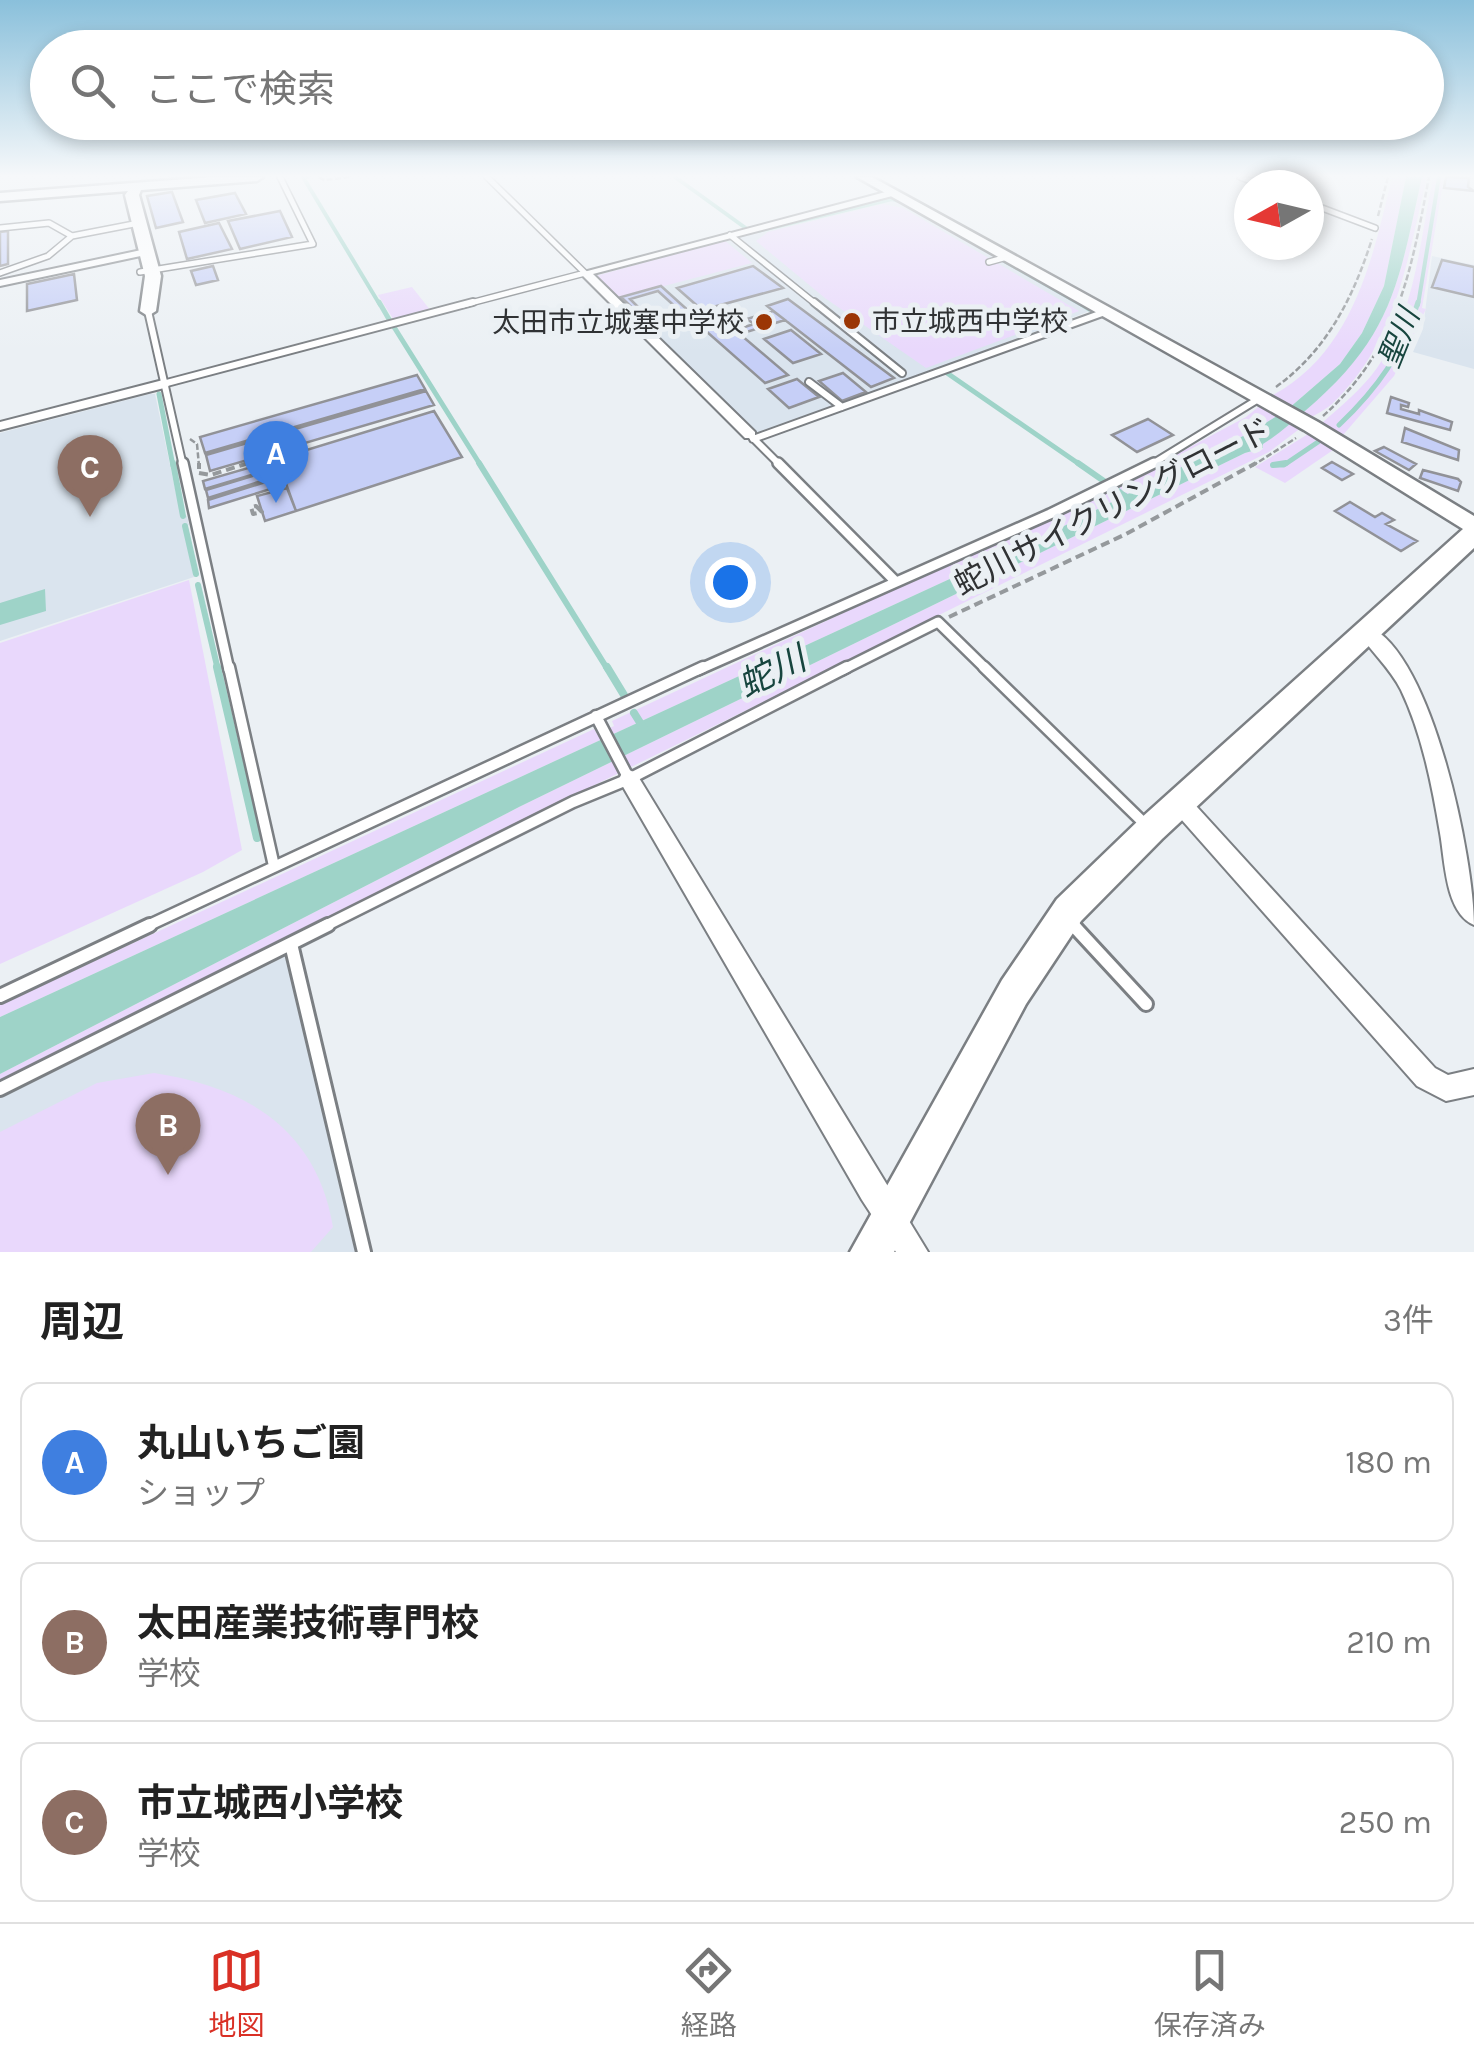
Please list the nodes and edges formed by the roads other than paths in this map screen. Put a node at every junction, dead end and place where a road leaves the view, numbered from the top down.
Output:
1 (136, 235) edge
2 (310, 235) edge
3 (547, 235) edge
4 (961, 235) edge
5 (72, 236) edge
6 (730, 236) joint
7 (141, 253) junction
8 (146, 271) junction
9 (0, 273) edge
10 (585, 273) junction
11 (0, 283) edge
12 (148, 310) joint
13 (1105, 312) junction
14 (902, 373) dead end
15 (809, 382) dead end
16 (163, 384) junction
17 (1263, 399) junction
18 (842, 407) junction
19 (0, 426) edge
20 (752, 437) junction
21 (1474, 528) edge
22 (894, 580) junction
23 (1368, 633) junction
24 (598, 719) junction
25 (629, 775) junction
26 (1180, 803) junction
27 (1150, 828) junction
28 (274, 866) junction
29 (1474, 914) edge
30 (1065, 916) junction
31 (291, 944) junction
32 (0, 996) edge
33 (1146, 1004) dead end
34 (1474, 1082) edge
35 (0, 1089) edge
36 (891, 1214) junction
37 (364, 1252) edge
38 (871, 1252) edge
39 (913, 1252) edge

1 - 7 street
2 - 8 lane
3 - 10 lane
4 - 13 street
5 - 9 lane
6 - 10 street
6 - 14 lane
7 - 8 street
7 - 11 street
8 - 12 street
10 - 16 lane
10 - 20 street
12 - 16 lane
13 - 17 street
13 - 18 lane
15 - 18 lane
16 - 19 street
16 - 28 lane
17 - 21 street
17 - 22 lane
18 - 20 lane
20 - 22 lane
21 - 23 street
22 - 24 lane
23 - 26 street
23 - 29 street
24 - 25 lane
24 - 28 lane
25 - 27 lane
25 - 31 lane
25 - 36 street
26 - 27 street
26 - 34 street
27 - 30 street
28 - 32 lane
30 - 33 lane
30 - 36 street
31 - 35 lane
31 - 37 lane
36 - 38 street
36 - 39 street

